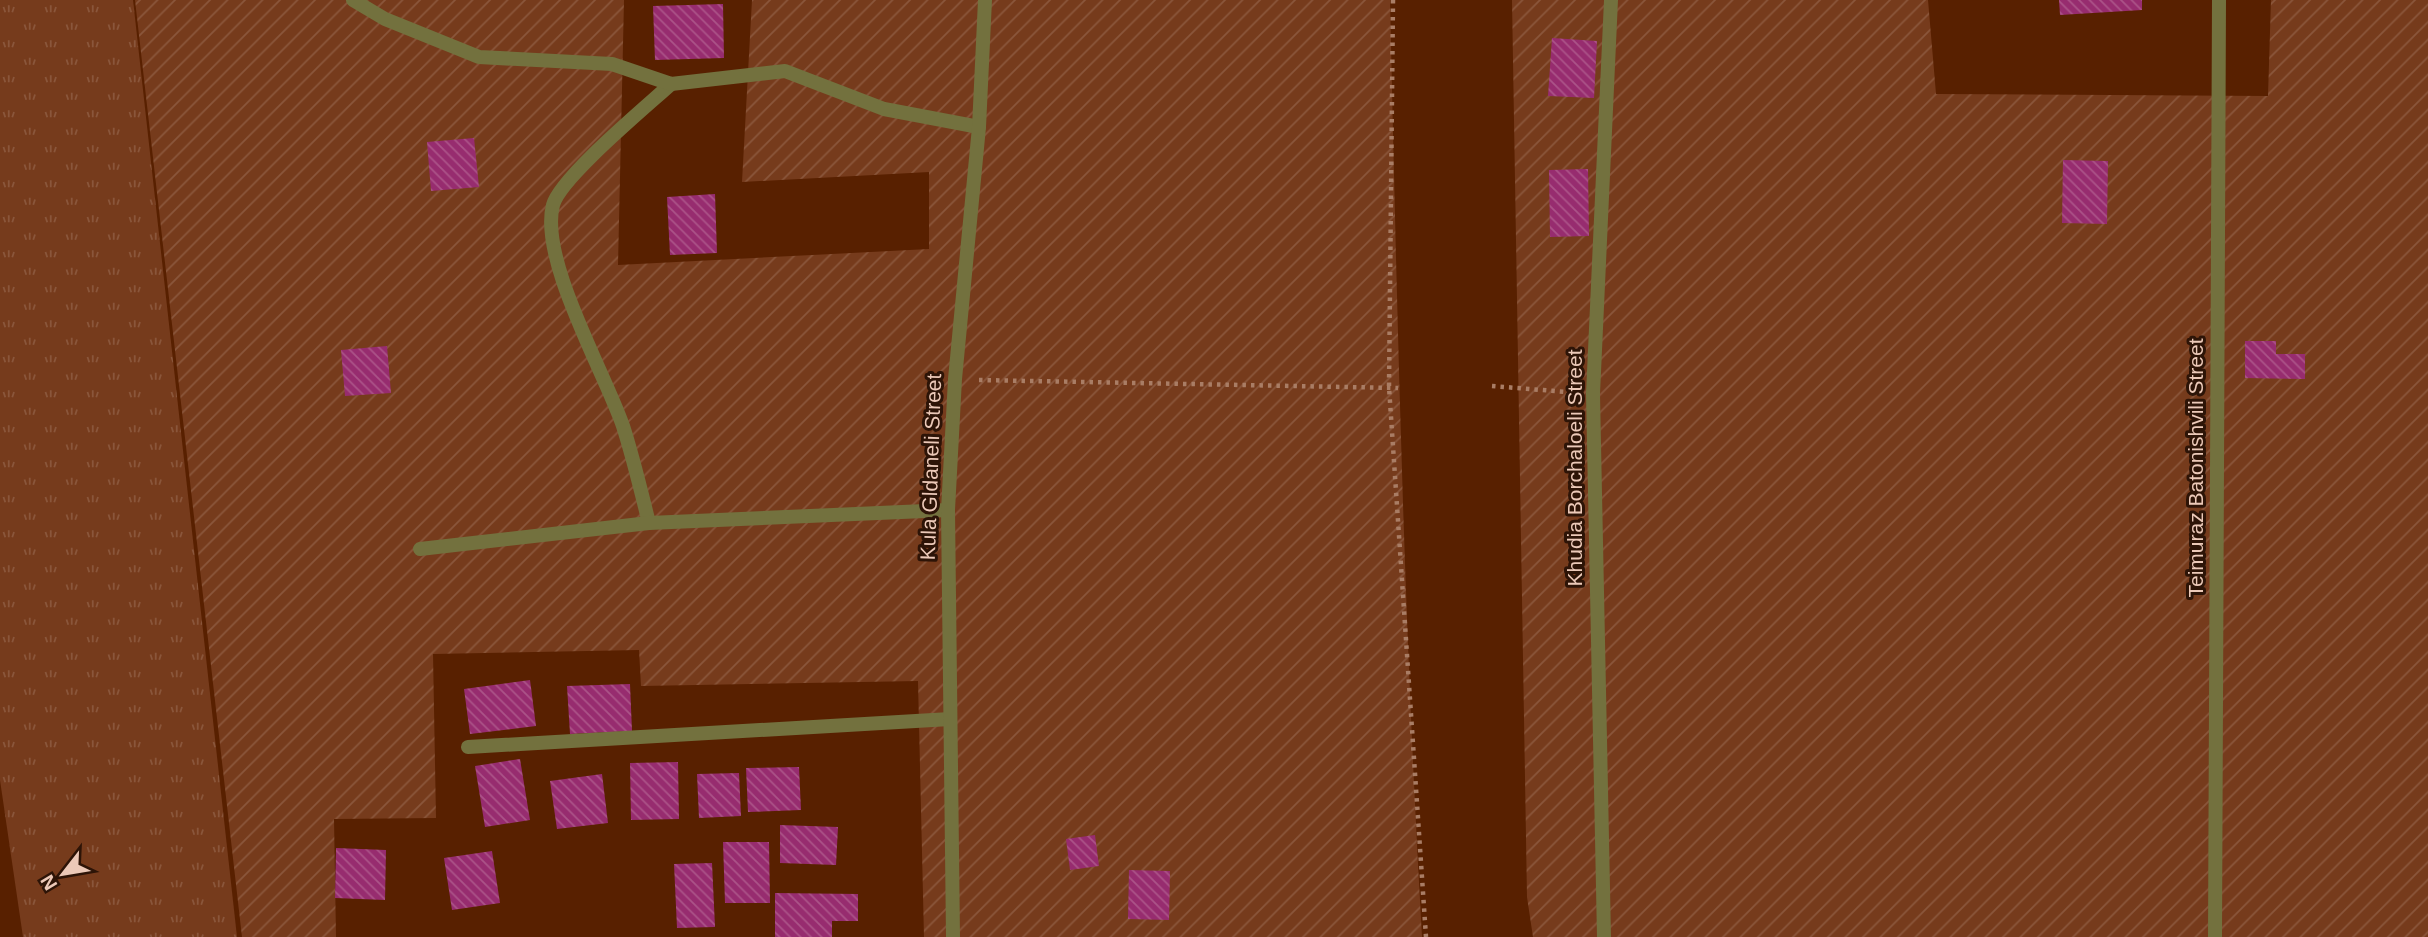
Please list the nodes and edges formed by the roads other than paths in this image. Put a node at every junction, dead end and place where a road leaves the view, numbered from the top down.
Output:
1 (353, 0) edge
2 (985, 0) edge
3 (1611, 0) edge
4 (2219, 0) edge
5 (671, 84) junction
6 (979, 127) junction
7 (947, 510) junction
8 (649, 523) junction
9 (420, 549) dead end
10 (950, 719) junction
11 (468, 747) dead end
12 (953, 937) edge
13 (1604, 937) edge
14 (2215, 937) edge

1 - 5 street
2 - 6 street, Kula Gldaneli Street
3 - 13 street, Khudia Borchaloeli Street
4 - 14 street, Teimuraz Batonishvili Street
5 - 6 street
5 - 8 street
6 - 7 street, Kula Gldaneli Street
7 - 8 street
7 - 10 street, Kula Gldaneli Street
8 - 9 street
10 - 11 street
10 - 12 street, Kula Gldaneli Street

